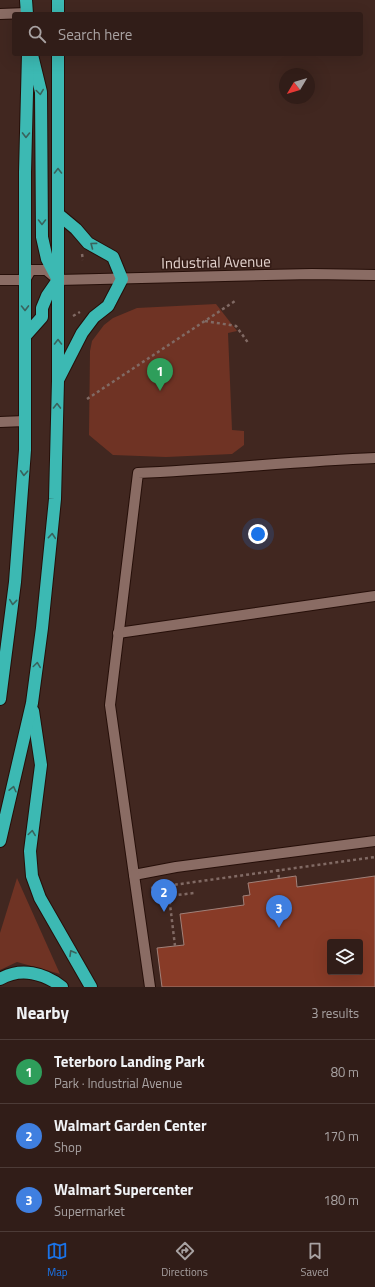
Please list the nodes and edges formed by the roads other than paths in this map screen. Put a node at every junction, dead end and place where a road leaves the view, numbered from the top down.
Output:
1 (26, 0) edge
2 (58, 0) edge
3 (27, 12) edge
4 (58, 12) edge
5 (0, 14) edge
6 (12, 14) edge
7 (28, 56) edge
8 (32, 56) edge
9 (58, 56) edge
10 (58, 214) junction
11 (375, 275) edge
12 (122, 279) junction
13 (0, 280) edge
14 (25, 280) junction
15 (58, 280) junction
16 (26, 335) junction
17 (58, 381) junction
18 (25, 421) junction
19 (0, 422) edge
20 (375, 458) edge
21 (375, 596) edge
22 (118, 633) junction
23 (0, 699) edge
24 (32, 703) junction
25 (0, 840) edge
26 (375, 841) edge
27 (134, 875) junction
28 (0, 979) edge
29 (62, 987) edge
30 (91, 987) edge
31 (150, 987) edge

1 - 3 highway
2 - 4 highway
5 - 6 street
7 -> 14 highway
8 -> 15 highway
10 -> 9 highway
12 -> 10 highway
10 - 15 highway
11 - 12 street, Industrial Avenue
12 - 15 street, Industrial Avenue
12 - 17 highway
13 - 14 street
14 - 15 street
14 -> 16 highway
15 - 16 highway
17 -> 15 highway
16 - 18 highway
24 -> 17 highway
18 - 19 street
18 -> 23 highway
20 - 22 street
21 - 22 street
22 - 27 street
25 -> 24 highway
30 -> 24 highway
26 - 27 street
27 - 31 street
28 - 29 highway

